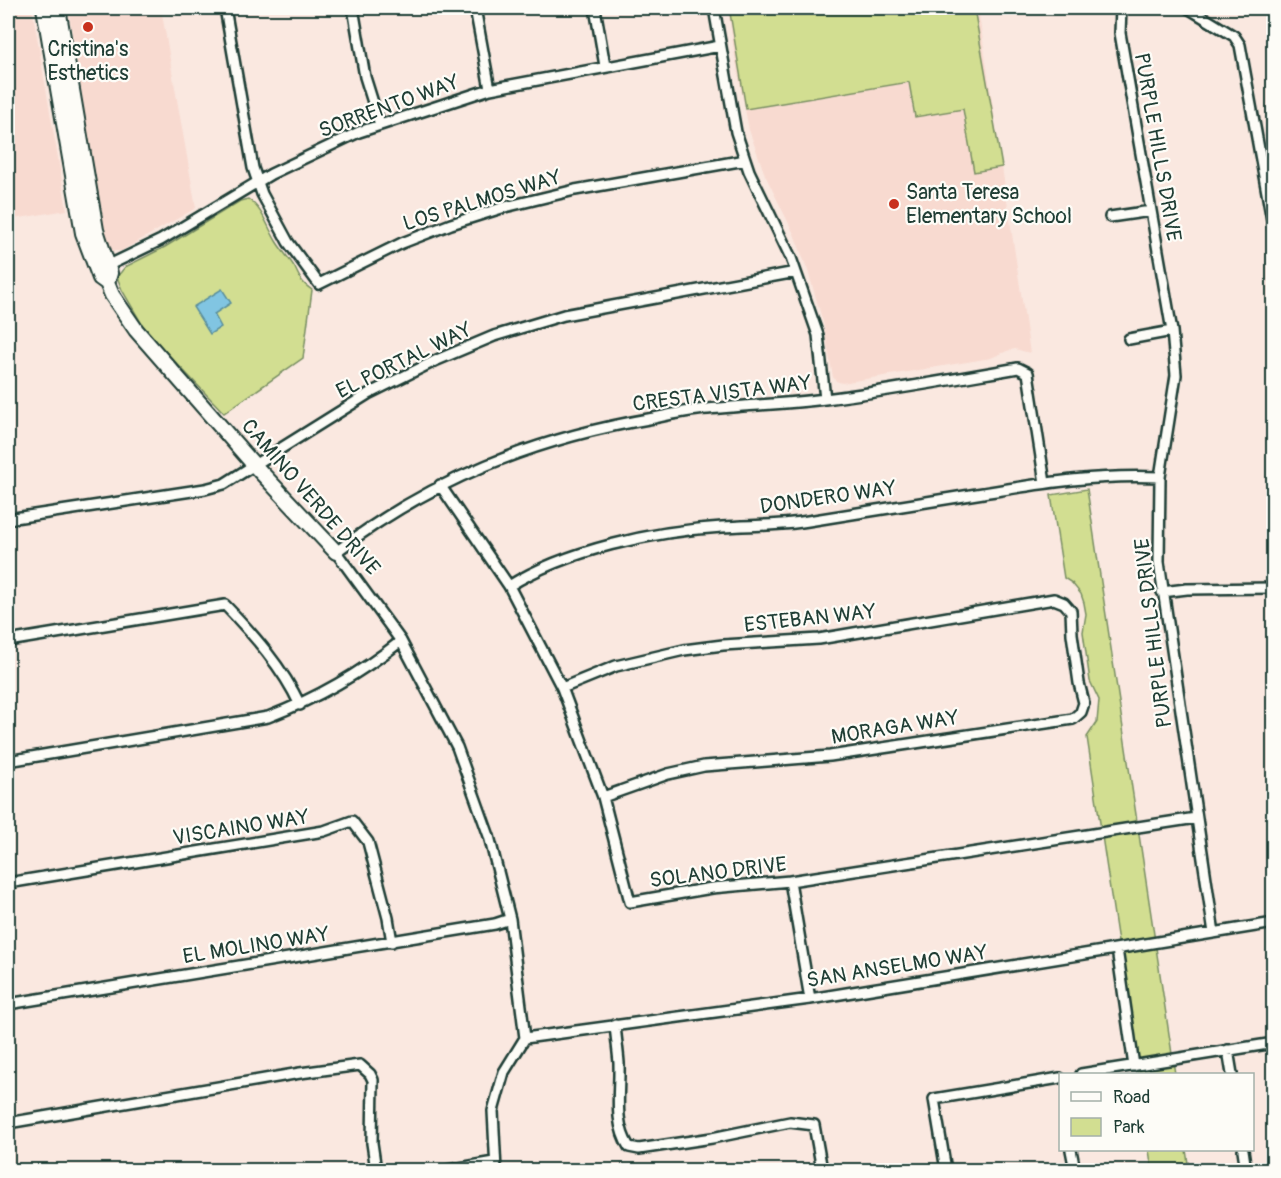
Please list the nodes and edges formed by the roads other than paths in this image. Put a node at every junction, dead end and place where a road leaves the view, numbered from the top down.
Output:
1 (44, 8) edge
2 (58, 8) edge
3 (225, 8) edge
4 (353, 8) edge
5 (475, 8) edge
6 (595, 8) edge
7 (714, 8) edge
8 (1120, 8) edge
9 (1188, 8) edge
10 (720, 46) junction
11 (604, 66) junction
12 (490, 89) junction
13 (380, 125) junction
14 (745, 160) junction
15 (258, 181) junction
16 (1151, 211) junction
17 (1110, 217) dead end
18 (1274, 231) edge
19 (796, 272) junction
20 (104, 273) junction
21 (1172, 331) junction
22 (1129, 339) dead end
23 (825, 399) junction
24 (255, 466) junction
25 (1160, 477) junction
26 (1045, 483) junction
27 (440, 485) junction
28 (8, 519) edge
29 (336, 552) junction
30 (509, 586) junction
31 (1274, 588) edge
32 (1162, 592) junction
33 (1064, 603) joint
34 (8, 641) edge
35 (401, 641) junction
36 (562, 688) junction
37 (300, 705) junction
38 (8, 761) edge
39 (603, 797) junction
40 (1196, 818) junction
41 (789, 881) junction
42 (8, 883) edge
43 (510, 919) junction
44 (1274, 923) edge
45 (1214, 933) junction
46 (392, 942) junction
47 (1117, 949) junction
48 (810, 999) junction
49 (8, 1004) edge
50 (615, 1025) junction
51 (525, 1038) junction
52 (1274, 1043) edge
53 (1228, 1050) junction
54 (1134, 1066) junction
55 (1088, 1073) edge
56 (1232, 1073) edge
57 (1059, 1080) edge
58 (8, 1123) edge
59 (1071, 1151) edge
60 (1243, 1151) edge
61 (495, 1166) edge
62 (376, 1170) edge
63 (448, 1170) edge
64 (822, 1170) edge
65 (946, 1170) edge
66 (1075, 1170) edge
67 (1246, 1170) edge

1 - 20 street, CAMINO VERDE DRIVE
2 - 20 street, CAMINO VERDE DRIVE
3 - 15 street
4 - 13 street
5 - 12 street
6 - 11 street
7 - 10 street
8 - 16 street, PURPLE HILLS DRIVE
9 - 18 street
10 - 11 street, SORRENTO WAY
10 - 14 street
11 - 12 street, SORRENTO WAY
12 - 13 street, SORRENTO WAY
13 - 15 street, SORRENTO WAY
14 - 15 street, LOS PALMOS WAY
14 - 19 street
15 - 20 street, SORRENTO WAY
16 - 17 street
16 - 21 street, PURPLE HILLS DRIVE
19 - 23 street
19 - 24 street, EL PORTAL WAY
20 - 24 street, CAMINO VERDE DRIVE
21 - 22 street
21 - 25 street, PURPLE HILLS DRIVE
23 - 26 street, CRESTA VISTA WAY
23 - 27 street, CRESTA VISTA WAY
24 - 28 street, EL PORTAL WAY
24 - 29 street, CAMINO VERDE DRIVE
25 - 26 street, DONDERO WAY
25 - 32 street, PURPLE HILLS DRIVE
26 - 30 street, DONDERO WAY
27 - 29 street, CRESTA VISTA WAY
27 - 30 street, SOLANO DRIVE
29 - 35 street, CAMINO VERDE DRIVE
30 - 36 street, SOLANO DRIVE
31 - 32 street
32 - 40 street, PURPLE HILLS DRIVE
33 - 36 street, ESTEBAN WAY
33 - 39 street, MORAGA WAY
34 - 37 street
35 - 37 street
35 - 43 street, CAMINO VERDE DRIVE
36 - 39 street, SOLANO DRIVE
37 - 38 street
39 - 41 street, SOLANO DRIVE
40 - 41 street, SOLANO DRIVE
40 - 45 street, PURPLE HILLS DRIVE
41 - 48 street
42 - 46 street, VISCAINO WAY
43 - 46 street, EL MOLINO WAY
43 - 51 street, CAMINO VERDE DRIVE
44 - 45 street, SAN ANSELMO WAY
45 - 47 street, SAN ANSELMO WAY
46 - 49 street, EL MOLINO WAY
47 - 48 street, SAN ANSELMO WAY
47 - 54 street
48 - 50 street, SAN ANSELMO WAY
50 - 51 street, SAN ANSELMO WAY
50 - 64 street
51 - 61 street
52 - 53 street
53 - 54 street
53 - 56 street
54 - 55 street
57 - 65 street
58 - 62 street
59 - 66 street
60 - 67 street
61 - 63 street

